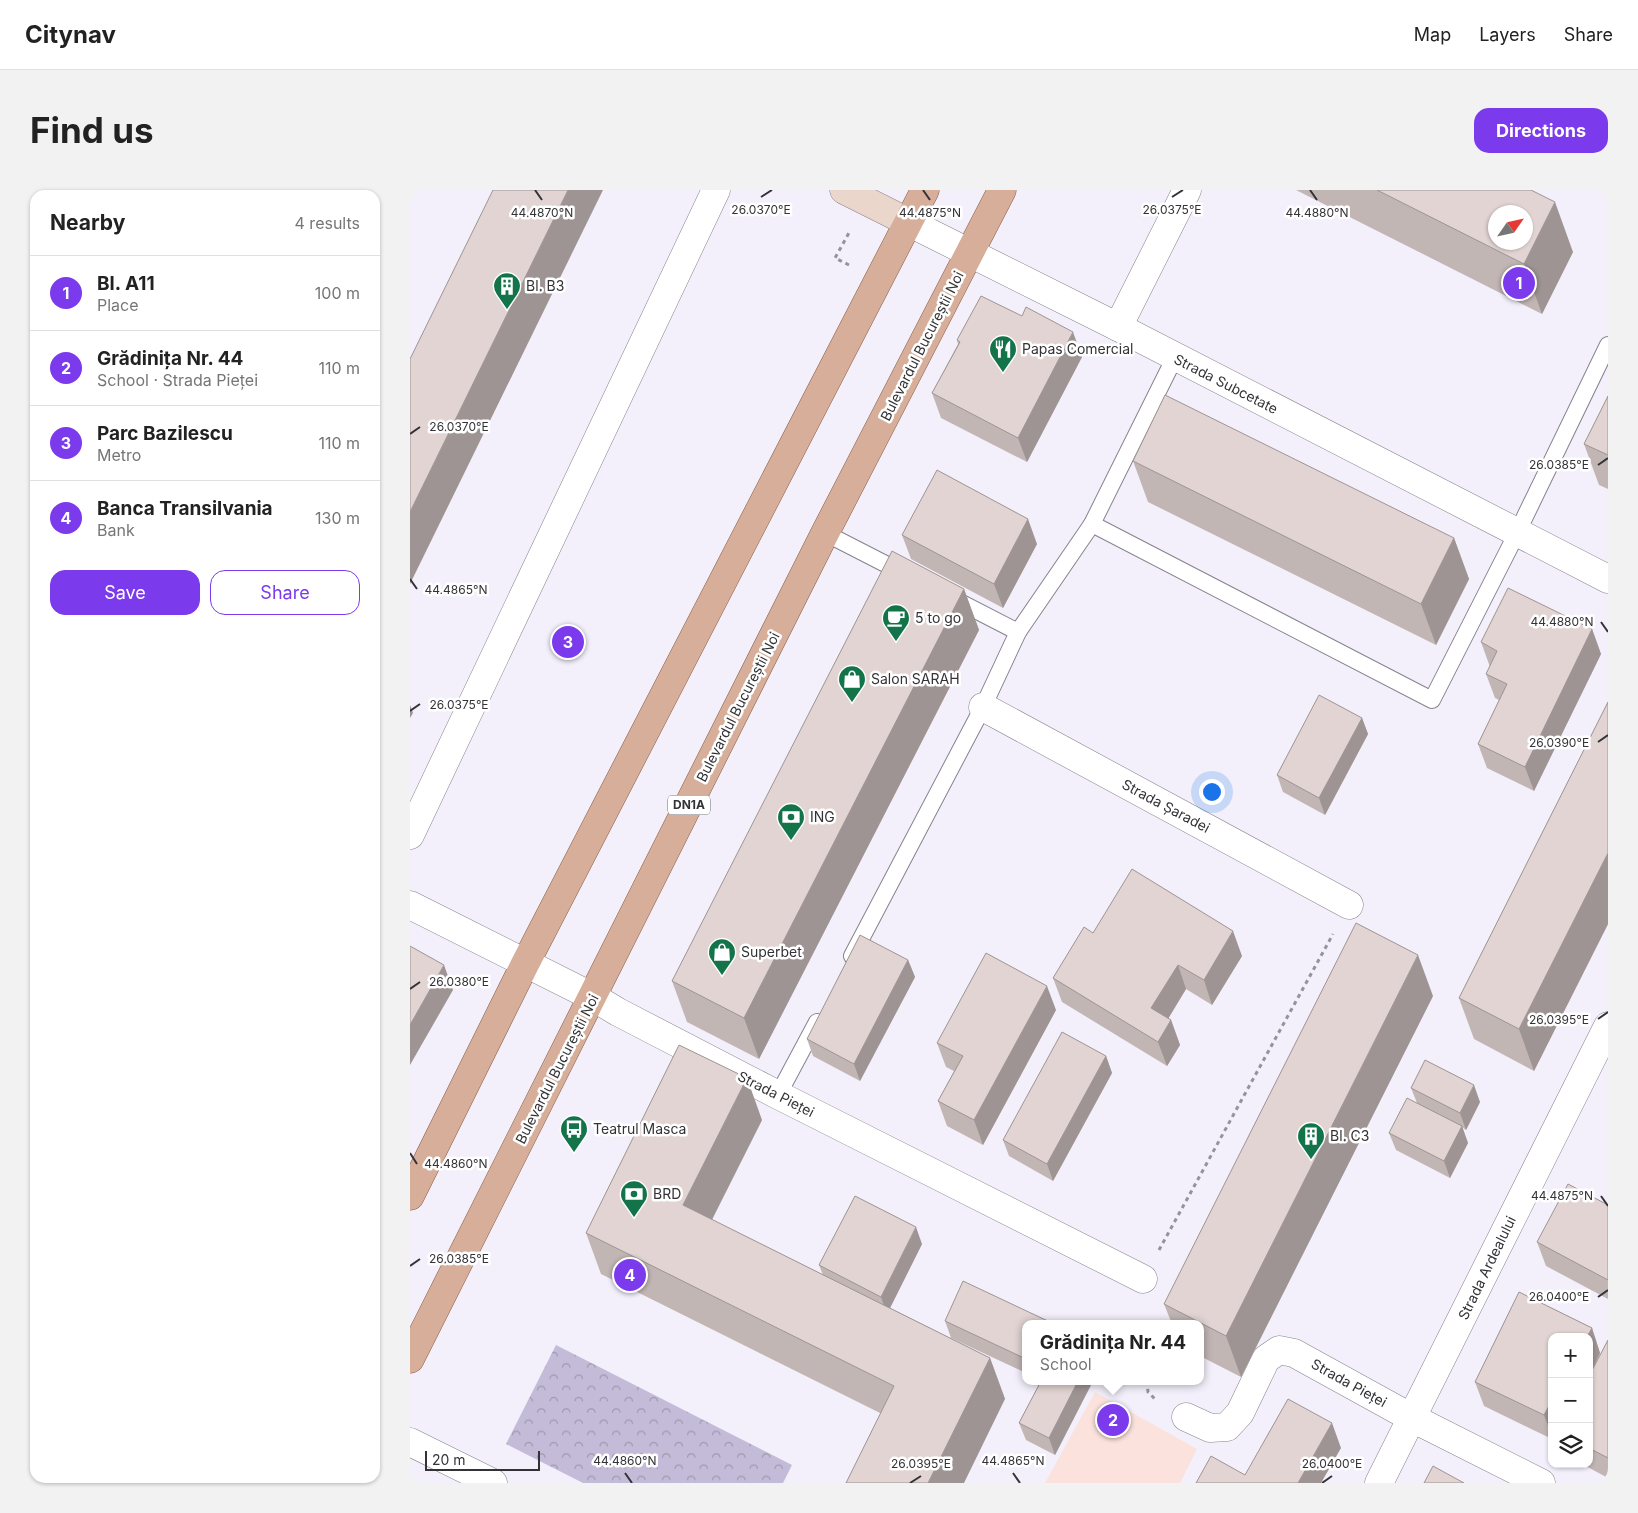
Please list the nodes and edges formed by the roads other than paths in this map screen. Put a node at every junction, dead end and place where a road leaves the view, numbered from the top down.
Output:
1 (716, 190) edge
2 (844, 190) edge
3 (925, 190) edge
4 (1002, 190) edge
5 (1187, 190) edge
6 (908, 222) junction
7 (970, 252) junction
8 (1118, 327) junction
9 (1608, 345) edge
10 (1175, 357) junction
11 (1092, 524) junction
12 (825, 533) junction
13 (1517, 533) junction
14 (1608, 579) edge
15 (922, 582) edge
16 (939, 591) edge
17 (1018, 632) junction
18 (983, 707) junction
19 (410, 834) edge
20 (1349, 904) road end
21 (410, 905) edge
22 (525, 964) junction
23 (844, 972) edge
24 (593, 997) junction
25 (825, 1007) edge
26 (1604, 1042) edge
27 (778, 1095) junction
28 (410, 1196) edge
29 (1144, 1279) road end
30 (411, 1356) edge
31 (1186, 1416) dead end
32 (1412, 1418) junction
33 (410, 1442) edge
34 (459, 1476) edge
35 (493, 1483) edge
36 (1379, 1483) edge
37 (1541, 1483) edge

1 - 19 street
2 - 6 street, Strada Subcetate
3 - 6 main road
4 - 7 main road, Bulevardul Bucureștii Noi / DN1A
5 - 8 street
6 - 7 street, Strada Subcetate
6 - 22 main road
7 - 8 street, Strada Subcetate
7 - 12 main road, Bulevardul Bucureștii Noi / DN1A
8 - 10 street, Strada Subcetate
9 - 13 lane
10 - 11 lane
10 - 13 street, Strada Subcetate
11 - 13 lane
11 - 17 lane
12 - 15 lane
12 - 24 main road, Bulevardul Bucureștii Noi / DN1A
13 - 14 street, Strada Subcetate
16 - 17 lane
17 - 18 lane
18 - 20 street, Strada Șaradei
18 - 23 lane
21 - 22 street, Strada Pieței
22 - 24 street, Strada Pieței
22 - 28 main road
24 - 27 street, Strada Pieței
24 - 30 main road, Bulevardul Bucureștii Noi / DN1A
25 - 27 lane
26 - 32 street, Strada Ardealului
27 - 29 street, Strada Pieței
31 - 32 street, Strada Pieței
32 - 36 street, Strada Ardealului
32 - 37 street, Strada Pieței
33 - 34 street
34 - 35 street

